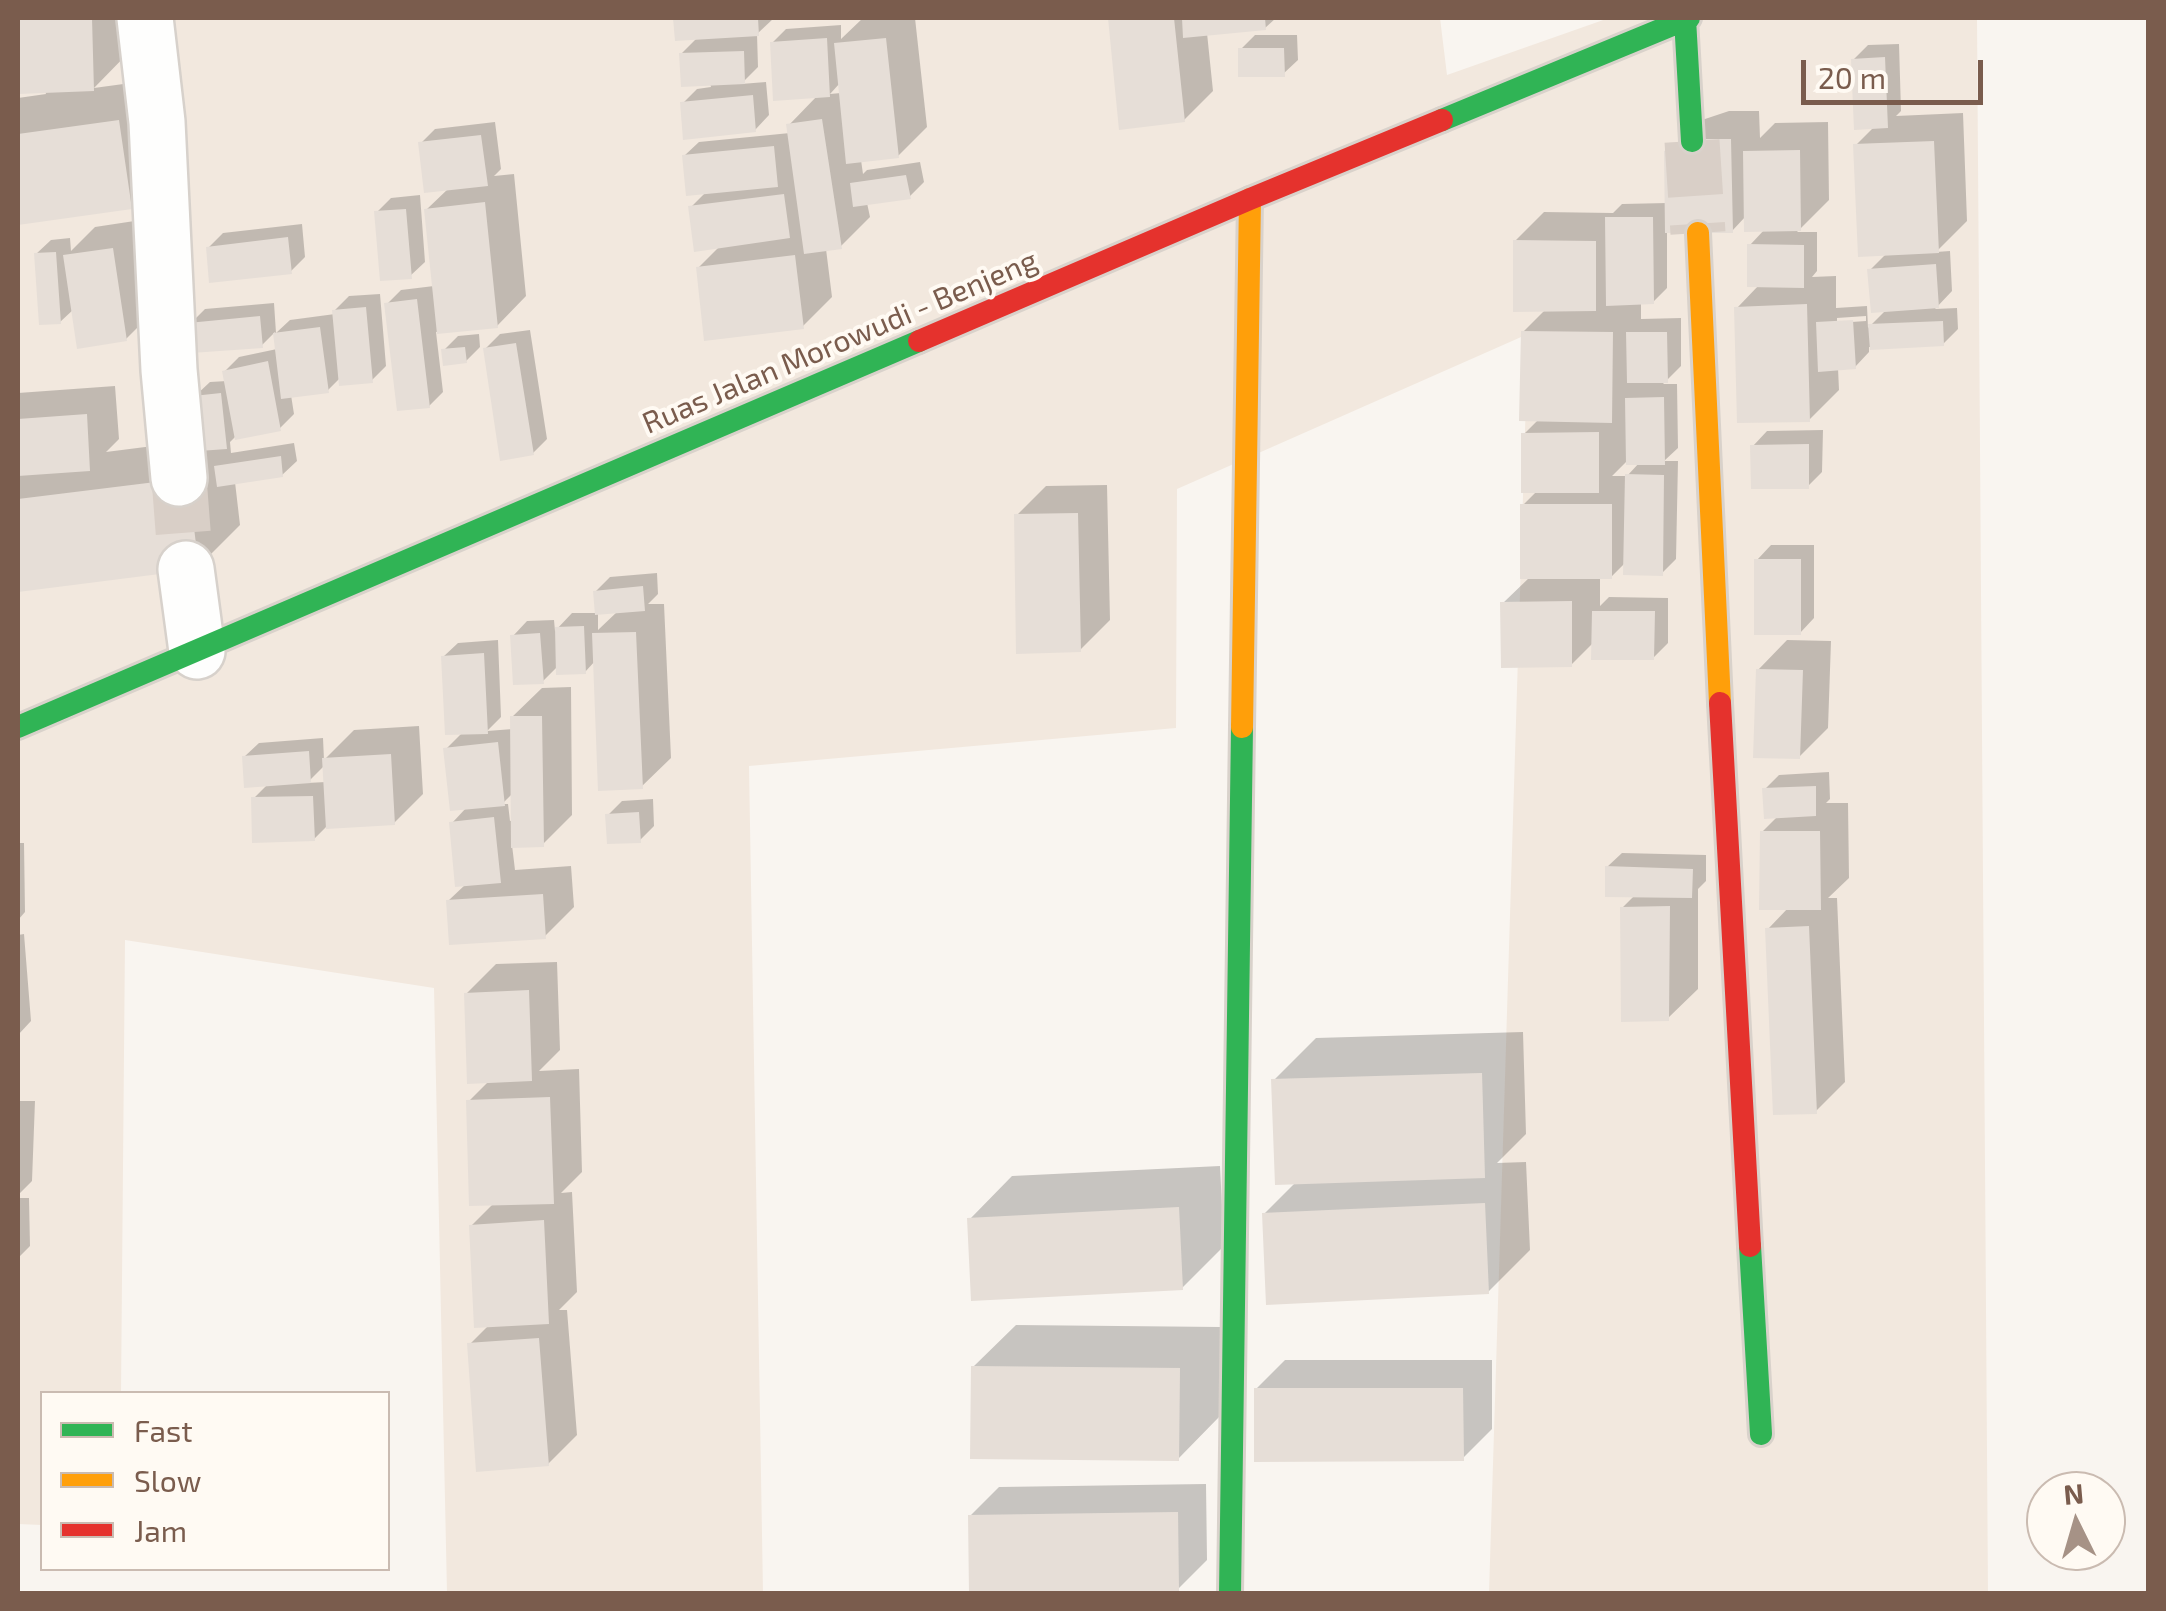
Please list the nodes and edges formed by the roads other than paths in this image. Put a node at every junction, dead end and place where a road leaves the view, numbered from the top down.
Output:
1 (146, 18) edge
2 (1687, 18) edge
3 (1692, 141) tunnel mouth
4 (1250, 199) junction
5 (1698, 233) tunnel mouth
6 (179, 478) tunnel mouth
7 (186, 570) tunnel mouth
8 (197, 651) junction
9 (18, 728) edge
10 (1760, 1434) dead end
11 (1230, 1594) edge

1 - 6 street
2 - 3 street
2 - 4 street, Ruas Jalan Morowudi - Benjeng
4 - 8 street, Ruas Jalan Morowudi - Benjeng
4 - 11 street
5 - 10 street
7 - 8 street
8 - 9 street, Ruas Jalan Morowudi - Benjeng

